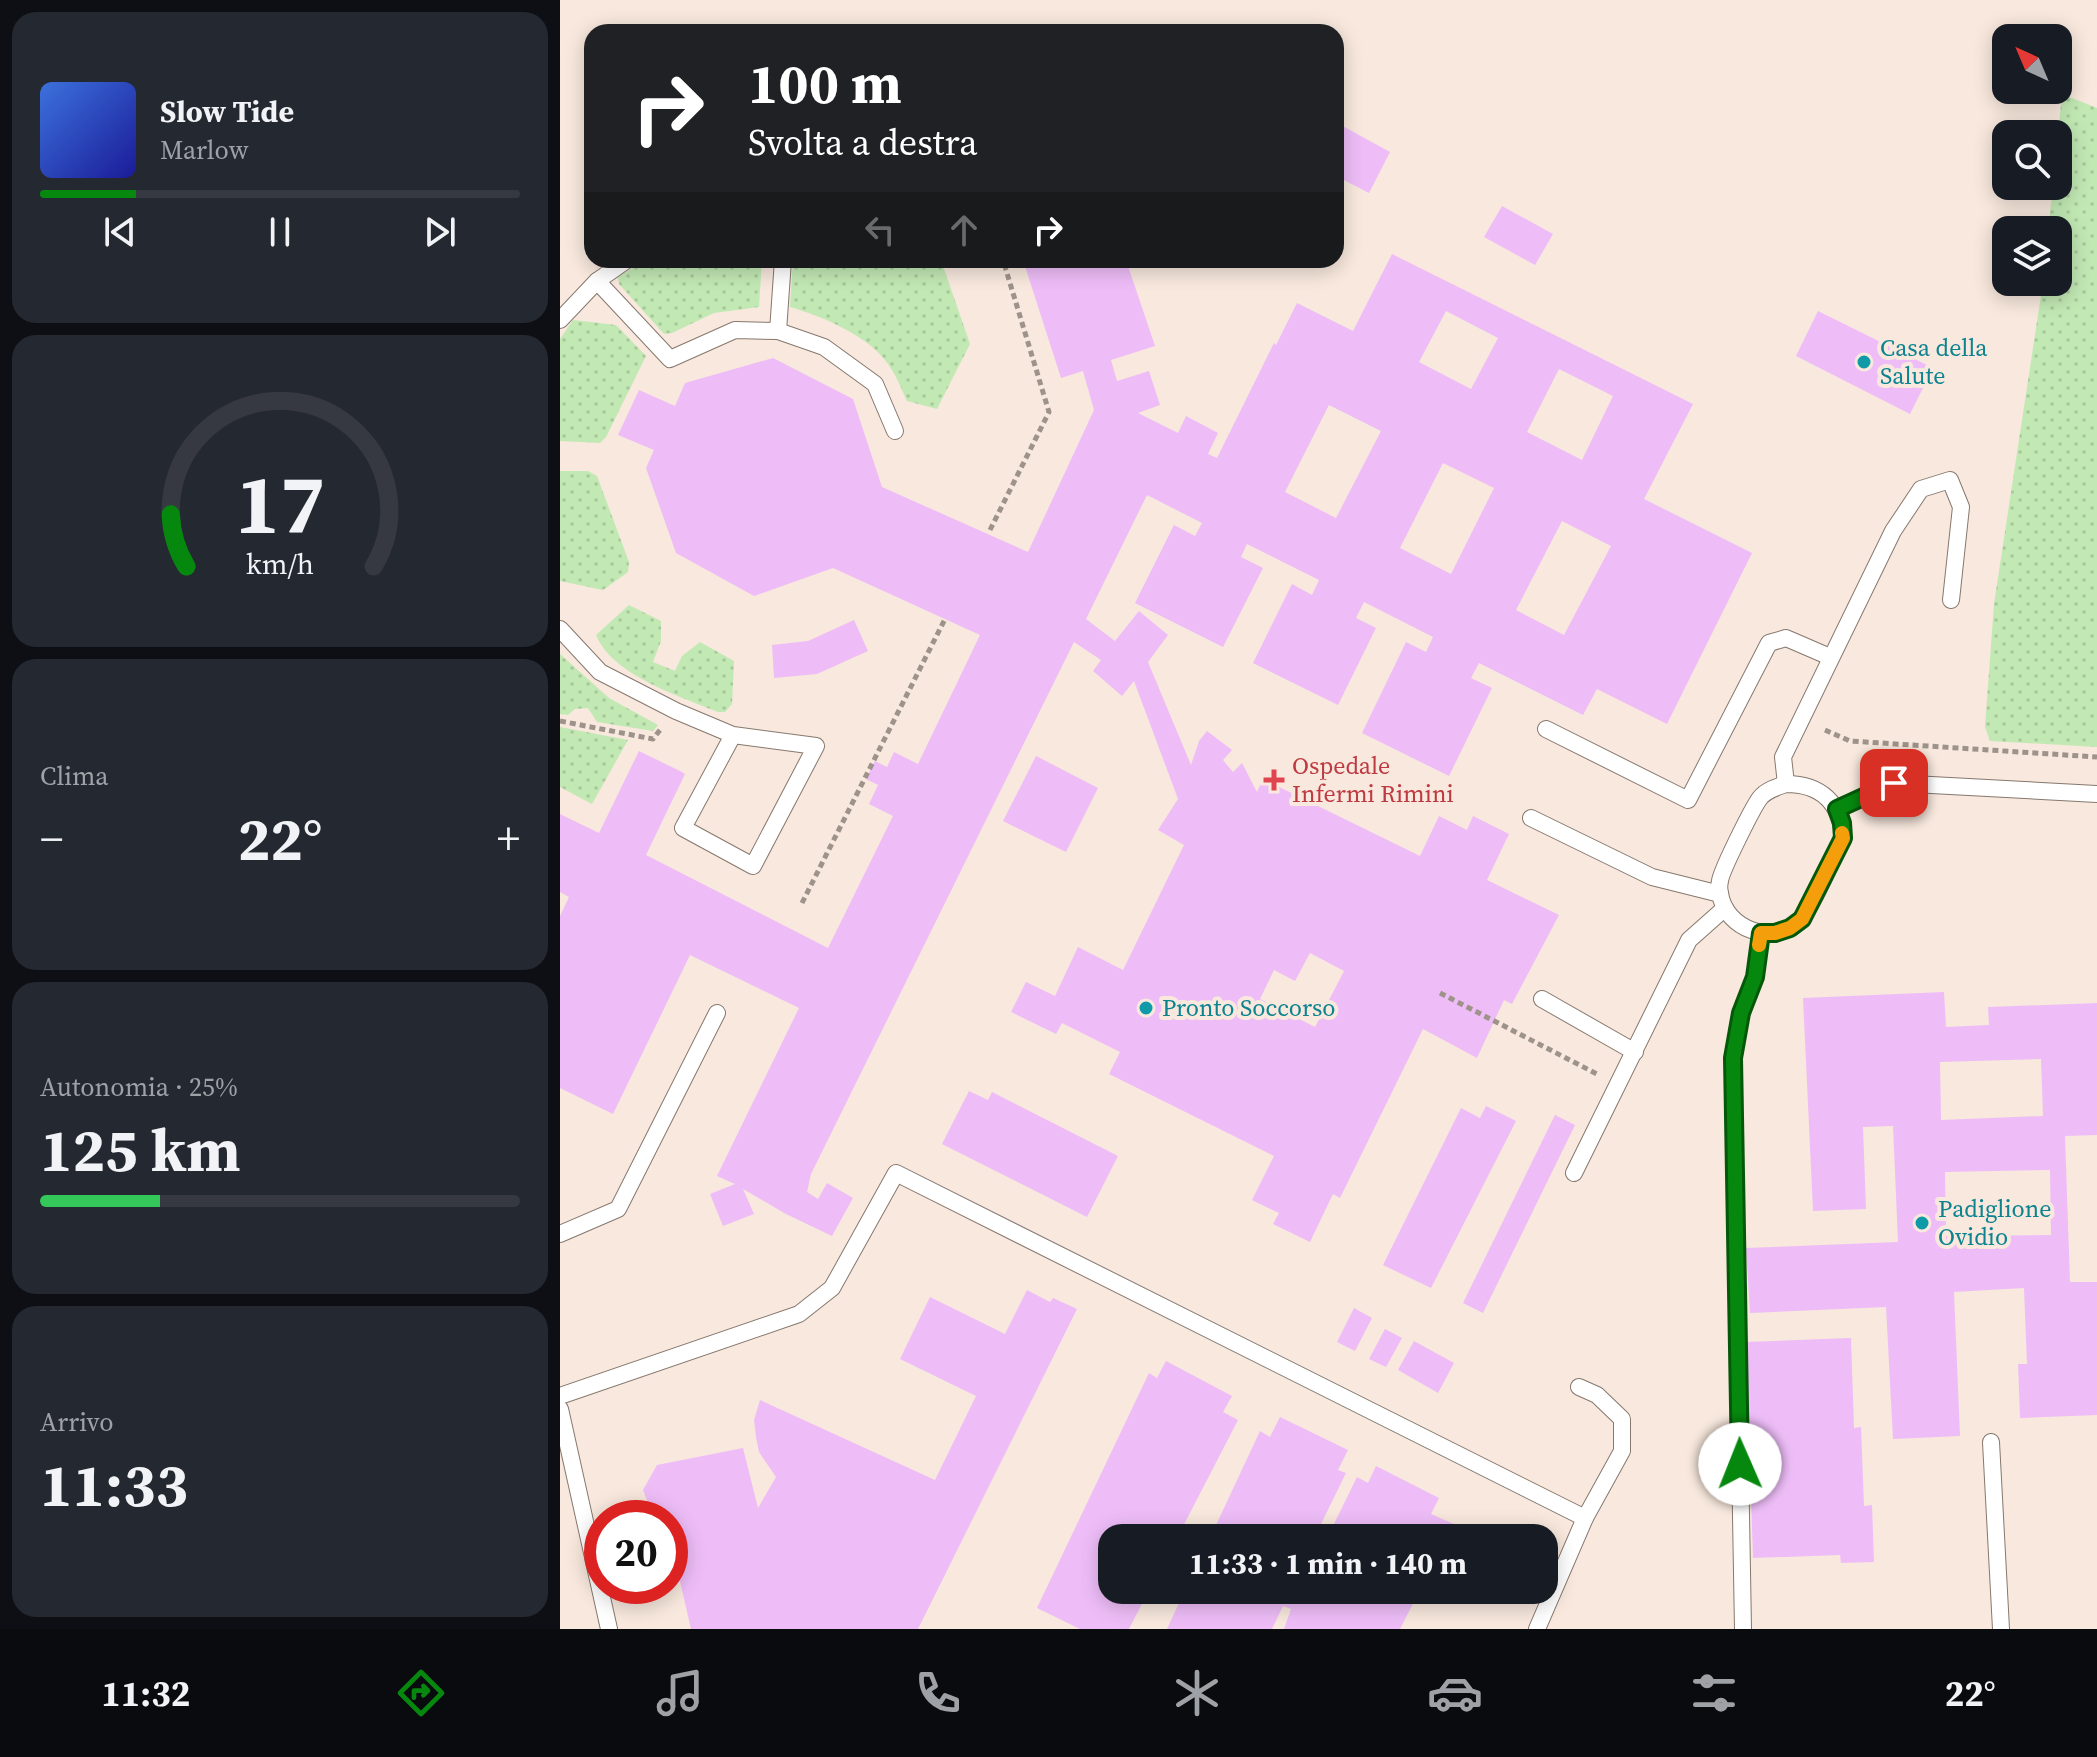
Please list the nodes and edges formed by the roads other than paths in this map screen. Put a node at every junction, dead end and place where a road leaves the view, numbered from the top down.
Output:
1 (616, 268) edge
2 (782, 268) edge
3 (597, 281) junction
4 (560, 320) edge
5 (778, 331) junction
6 (895, 431) dead end
7 (1951, 600) dead end
8 (560, 629) edge
9 (1830, 657) junction
10 (1546, 729) dead end
11 (733, 735) junction
12 (1786, 784) junction
13 (2097, 794) edge
14 (1837, 809) junction
15 (1531, 818) dead end
16 (1722, 901) junction
17 (1761, 933) junction
18 (1542, 999) dead end
19 (717, 1013) dead end
20 (1635, 1052) junction
21 (1574, 1173) dead end
22 (560, 1234) edge
23 (1579, 1387) dead end
24 (560, 1396) edge
25 (560, 1409) edge
26 (1991, 1442) dead end
27 (1585, 1518) junction
28 (609, 1629) edge
29 (1537, 1629) edge
30 (1743, 1629) edge
31 (2001, 1629) edge

1 - 3 lane
2 - 5 lane
3 - 4 lane
3 - 5 lane
5 - 6 lane
7 - 9 lane
8 - 11 lane
9 - 10 lane
9 - 12 lane
11 - 11 lane
12 - 14 lane
12 - 16 lane
13 - 14 lane
14 - 17 lane
15 - 16 lane
16 - 17 lane
16 - 20 lane
17 - 30 lane
18 - 20 lane
19 - 22 lane
20 - 21 lane
23 - 27 lane
24 - 27 lane
25 - 28 lane
26 - 31 lane
27 - 29 lane

